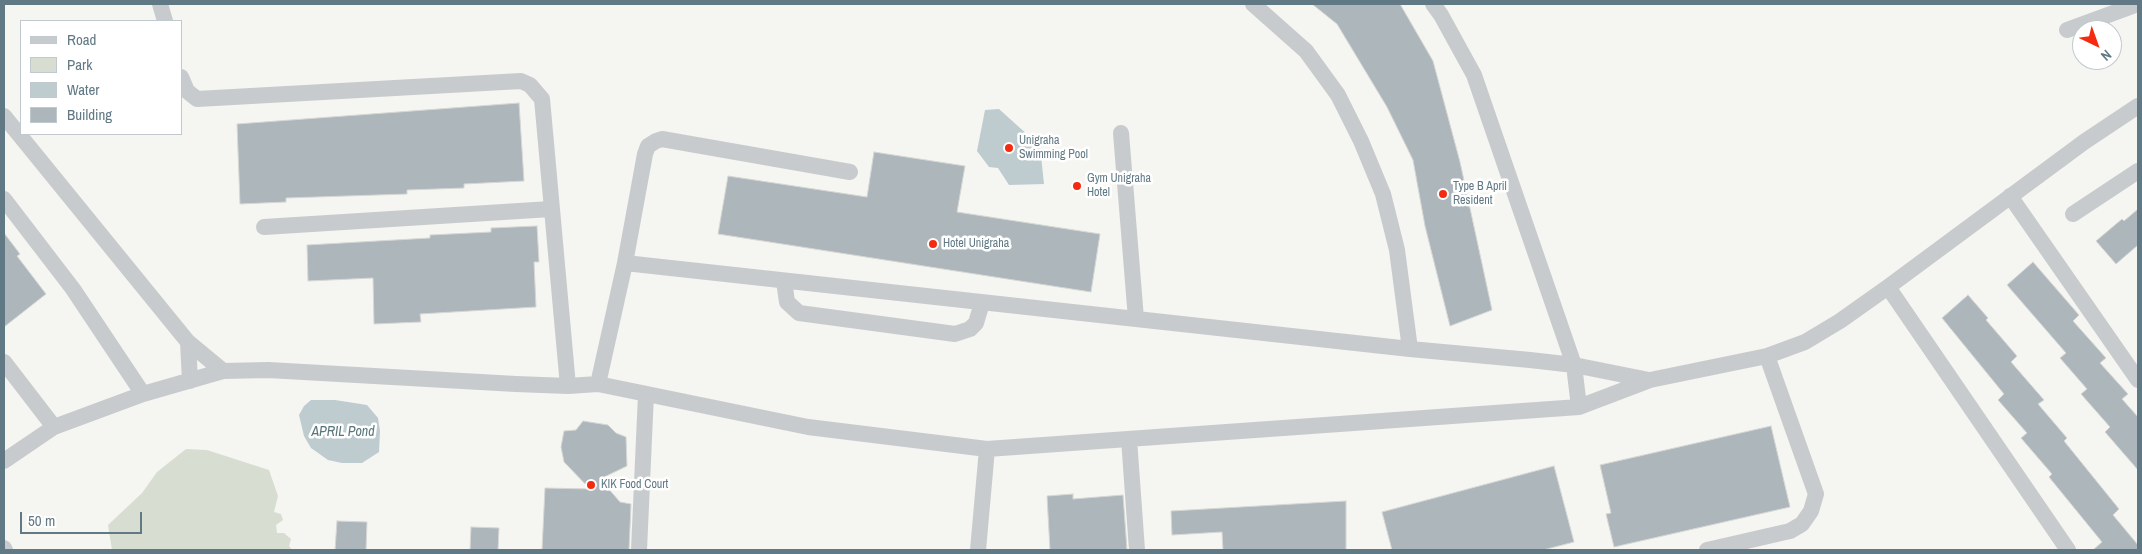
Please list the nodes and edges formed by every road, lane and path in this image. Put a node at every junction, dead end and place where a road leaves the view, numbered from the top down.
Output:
1 (160, 4) edge
2 (1253, 4) edge
3 (1432, 4) edge
4 (2138, 4) edge
5 (165, 20) edge
6 (2067, 30) dead end
7 (182, 79) edge
8 (2138, 106) edge
9 (4, 116) edge
10 (1120, 133) dead end
11 (2138, 171) edge
12 (850, 172) dead end
13 (2010, 196) junction
14 (4, 199) edge
15 (551, 209) junction
16 (2073, 214) dead end
17 (264, 227) dead end
18 (625, 263) junction
19 (784, 282) junction
20 (1888, 287) junction
21 (982, 303) junction
22 (1136, 319) junction
23 (188, 342) junction
24 (1410, 349) junction
25 (1767, 356) junction
26 (4, 362) edge
27 (1574, 365) junction
28 (223, 371) junction
29 (1650, 380) junction
30 (2138, 380) edge
31 (190, 381) junction
32 (598, 384) junction
33 (568, 386) junction
34 (143, 394) junction
35 (646, 394) junction
36 (1579, 407) junction
37 (54, 427) junction
38 (1129, 439) junction
39 (987, 449) junction
40 (4, 461) edge
41 (639, 550) edge
42 (978, 550) edge
43 (1137, 550) edge
44 (1707, 550) edge
45 (2068, 550) edge

1 - 5 street
2 - 24 street
3 - 27 street
4 - 6 street
7 - 15 street
8 - 13 street
9 - 23 street
10 - 22 street
11 - 16 street
12 - 18 street
13 - 20 street
13 - 30 street
14 - 34 street
15 - 17 street
15 - 33 street
18 - 19 street
18 - 32 street
19 - 21 street
19 - 21 street
20 - 25 street
20 - 45 street
21 - 22 street
22 - 24 street
23 - 28 street
23 - 31 street
24 - 27 street
25 - 29 street
25 - 44 street
26 - 37 street
27 - 29 street
27 - 36 street
28 - 31 street
28 - 33 street
29 - 36 street
31 - 34 street
32 - 33 street
32 - 35 street
34 - 37 street
35 - 39 street
35 - 41 street
36 - 38 street
37 - 40 street
38 - 39 street
38 - 43 street
39 - 42 street

